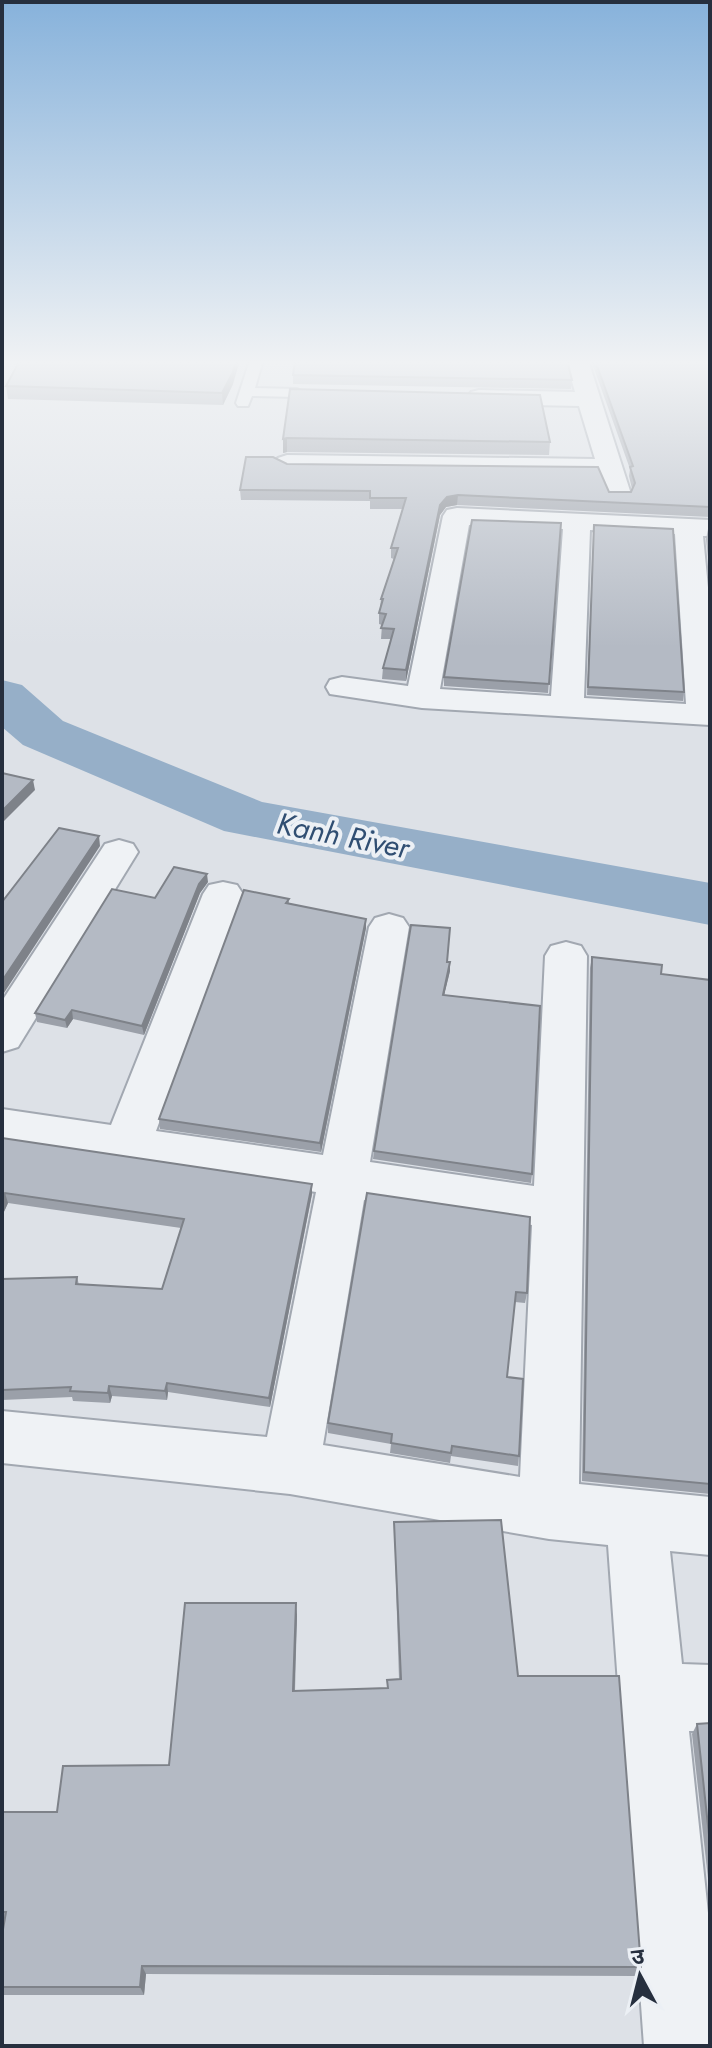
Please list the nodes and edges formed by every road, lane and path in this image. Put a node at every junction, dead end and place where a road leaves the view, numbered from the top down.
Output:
1 (607, 456) edge
2 (287, 463) edge
3 (610, 467) junction
4 (577, 521) junction
5 (626, 523) junction
6 (699, 528) edge
7 (342, 687) dead end
8 (422, 698) junction
9 (567, 707) junction
10 (707, 715) edge
11 (119, 852) dead end
12 (223, 894) dead end
13 (389, 927) dead end
14 (566, 956) dead end
15 (2, 1036) edge
16 (2, 1127) edge
17 (127, 1146) junction
18 (343, 1178) junction
19 (558, 1209) junction
20 (2, 1437) edge
21 (290, 1467) junction
22 (549, 1510) junction
23 (636, 1518) junction
24 (710, 1526) edge
25 (682, 1698) edge
26 (683, 2046) edge

1 - 3 street
2 - 3 street
3 - 5 street
4 - 5 street
4 - 8 street
4 - 9 street
5 - 6 street
6 - 10 street
7 - 8 street
8 - 9 street
9 - 10 street
11 - 15 street
12 - 17 street
13 - 18 street
14 - 19 street
16 - 17 street
17 - 18 street
18 - 19 street
18 - 21 street
19 - 22 street
20 - 21 street
21 - 22 street
22 - 23 street
23 - 24 street
23 - 25 street
25 - 26 street

